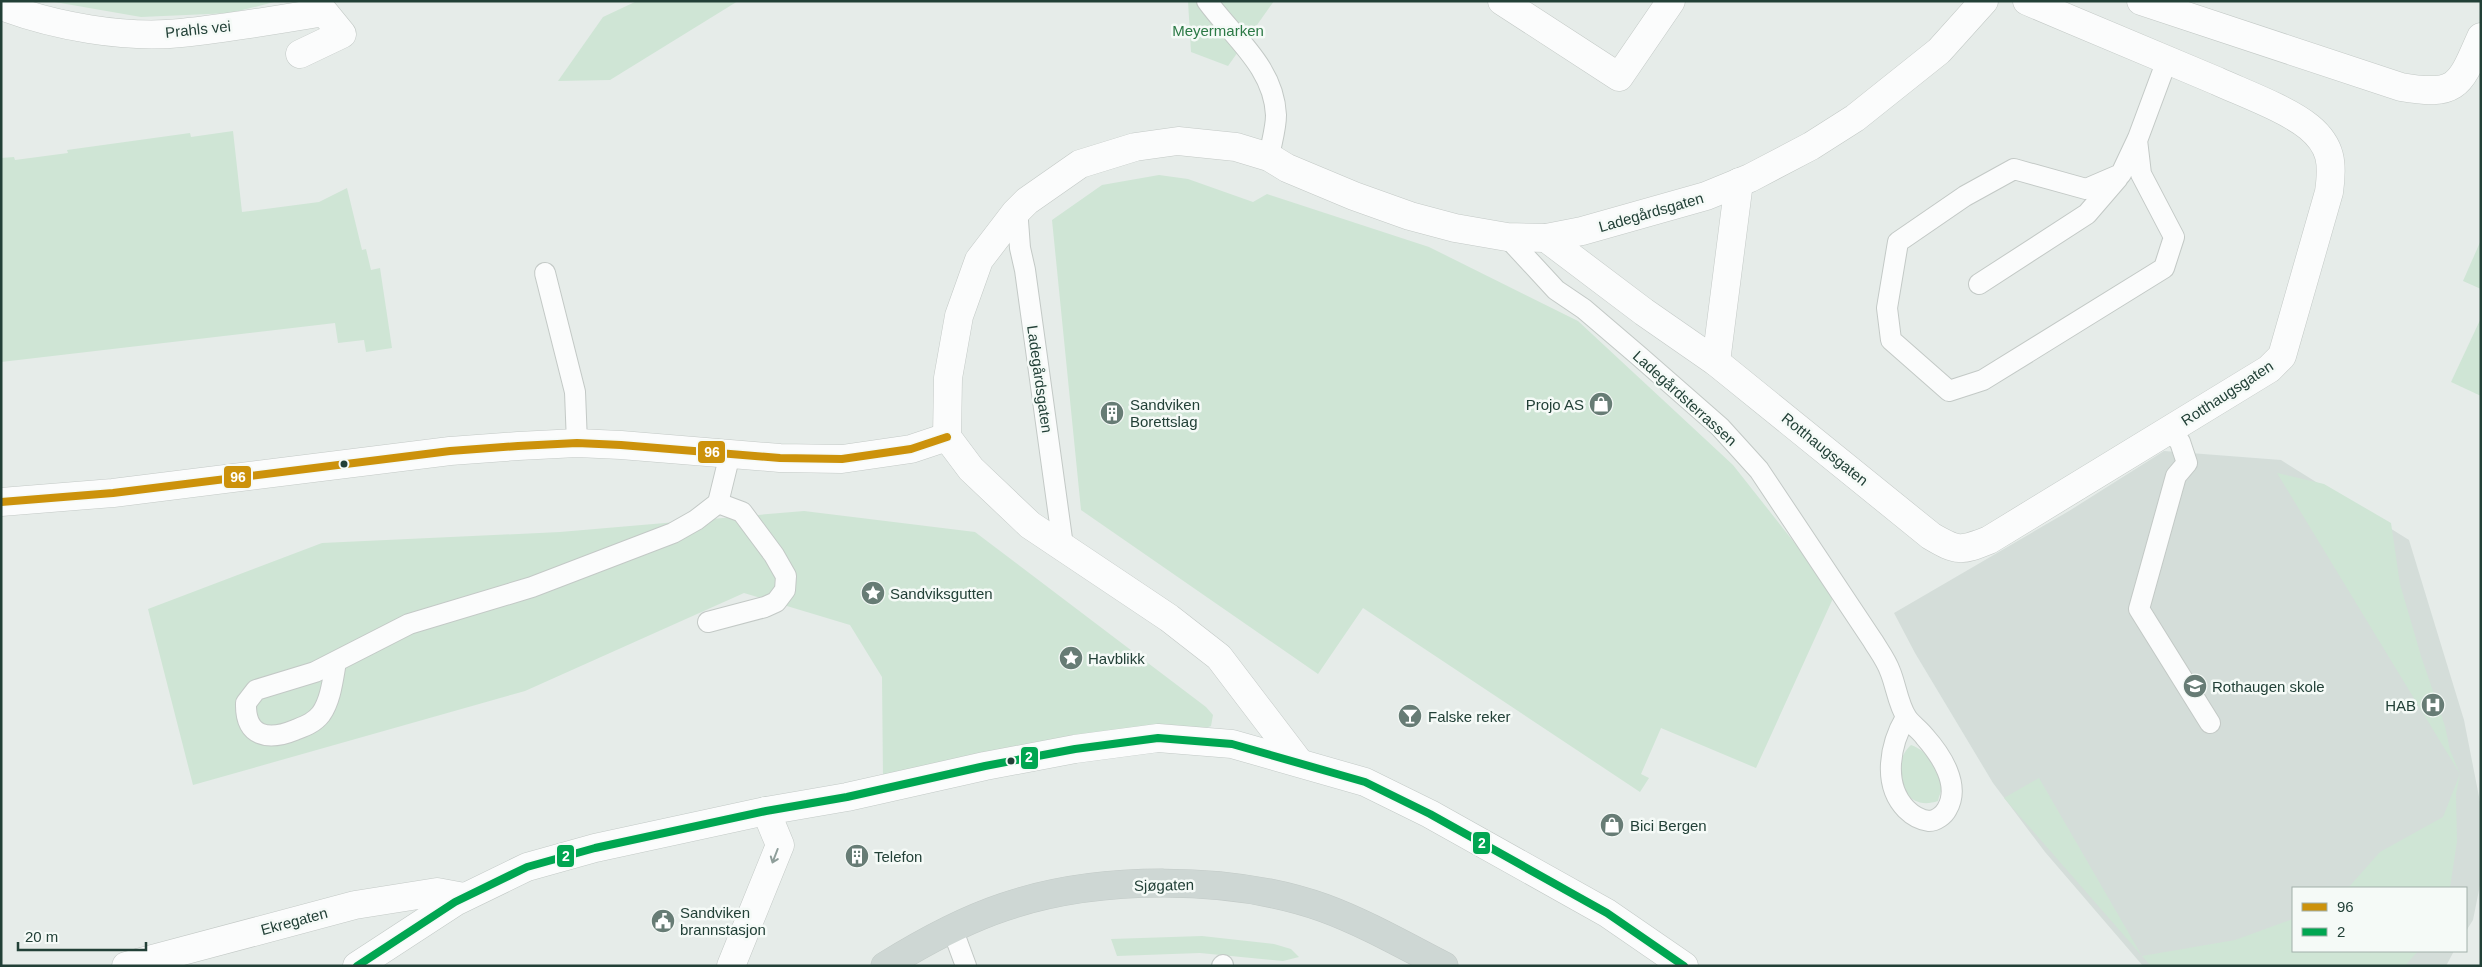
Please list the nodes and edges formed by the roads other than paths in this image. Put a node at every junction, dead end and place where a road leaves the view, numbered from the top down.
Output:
1 (1207, 1) edge
2 (1502, 1) edge
3 (1671, 1) edge
4 (1984, 1) edge
5 (2026, 1) edge
6 (2141, 1) edge
7 (1, 6) edge
8 (2481, 37) edge
9 (300, 54) dead end
10 (2167, 60) junction
11 (2138, 138) junction
12 (1269, 157) junction
13 (2121, 174) junction
14 (1739, 182) junction
15 (1015, 214) junction
16 (1507, 237) junction
17 (1546, 238) junction
18 (545, 273) dead end
19 (1980, 284) dead end
20 (1716, 362) junction
21 (2170, 430) junction
22 (947, 436) junction
23 (577, 444) junction
24 (730, 454) junction
25 (718, 503) junction
26 (5, 507) edge
27 (1063, 546) junction
28 (708, 622) dead end
29 (336, 662) junction
30 (1906, 717) junction
31 (2210, 723) dead end
32 (1299, 762) junction
33 (766, 811) junction
34 (464, 897) junction
35 (952, 928) junction
36 (126, 966) edge
37 (357, 966) edge
38 (731, 966) edge
39 (885, 966) edge
40 (966, 966) edge
41 (1444, 966) edge
42 (1684, 966) edge

1 - 12 lane
2 - 3 street
4 - 14 street, Ladegårdsgaten
5 - 10 street, Rotthaugsgaten
6 - 8 street
7 - 9 street, Prahls vei
10 - 11 lane
10 - 21 street, Rotthaugsgaten
11 - 13 lane
11 - 13 lane
12 - 15 street, Ladegårdsgaten
12 - 16 street, Ladegårdsgaten
13 - 19 lane
14 - 17 street, Ladegårdsgaten
14 - 20 street
15 - 22 street, Ladegårdsgaten
15 - 27 lane, Ladegårdsgaten
16 - 17 street, Ladegårdsgaten
16 - 30 lane, Ladegårdsterrassen
17 - 20 street, Rotthaugsgaten
18 - 23 lane
20 - 21 street, Rotthaugsgaten
21 - 31 lane
22 - 24 street
22 - 27 street
23 - 24 street
23 - 26 street
24 - 25 lane
25 - 28 lane
25 - 29 lane
27 - 32 street
29 - 29 lane
30 - 30 lane, Ladegårdsterrassen
32 - 33 street
32 - 42 street
33 - 34 street
33 -> 38 street
34 - 36 street, Ekregaten
34 - 37 street
35 - 39 main road, Sjøgaten
35 - 40 lane
35 - 41 main road, Sjøgaten

